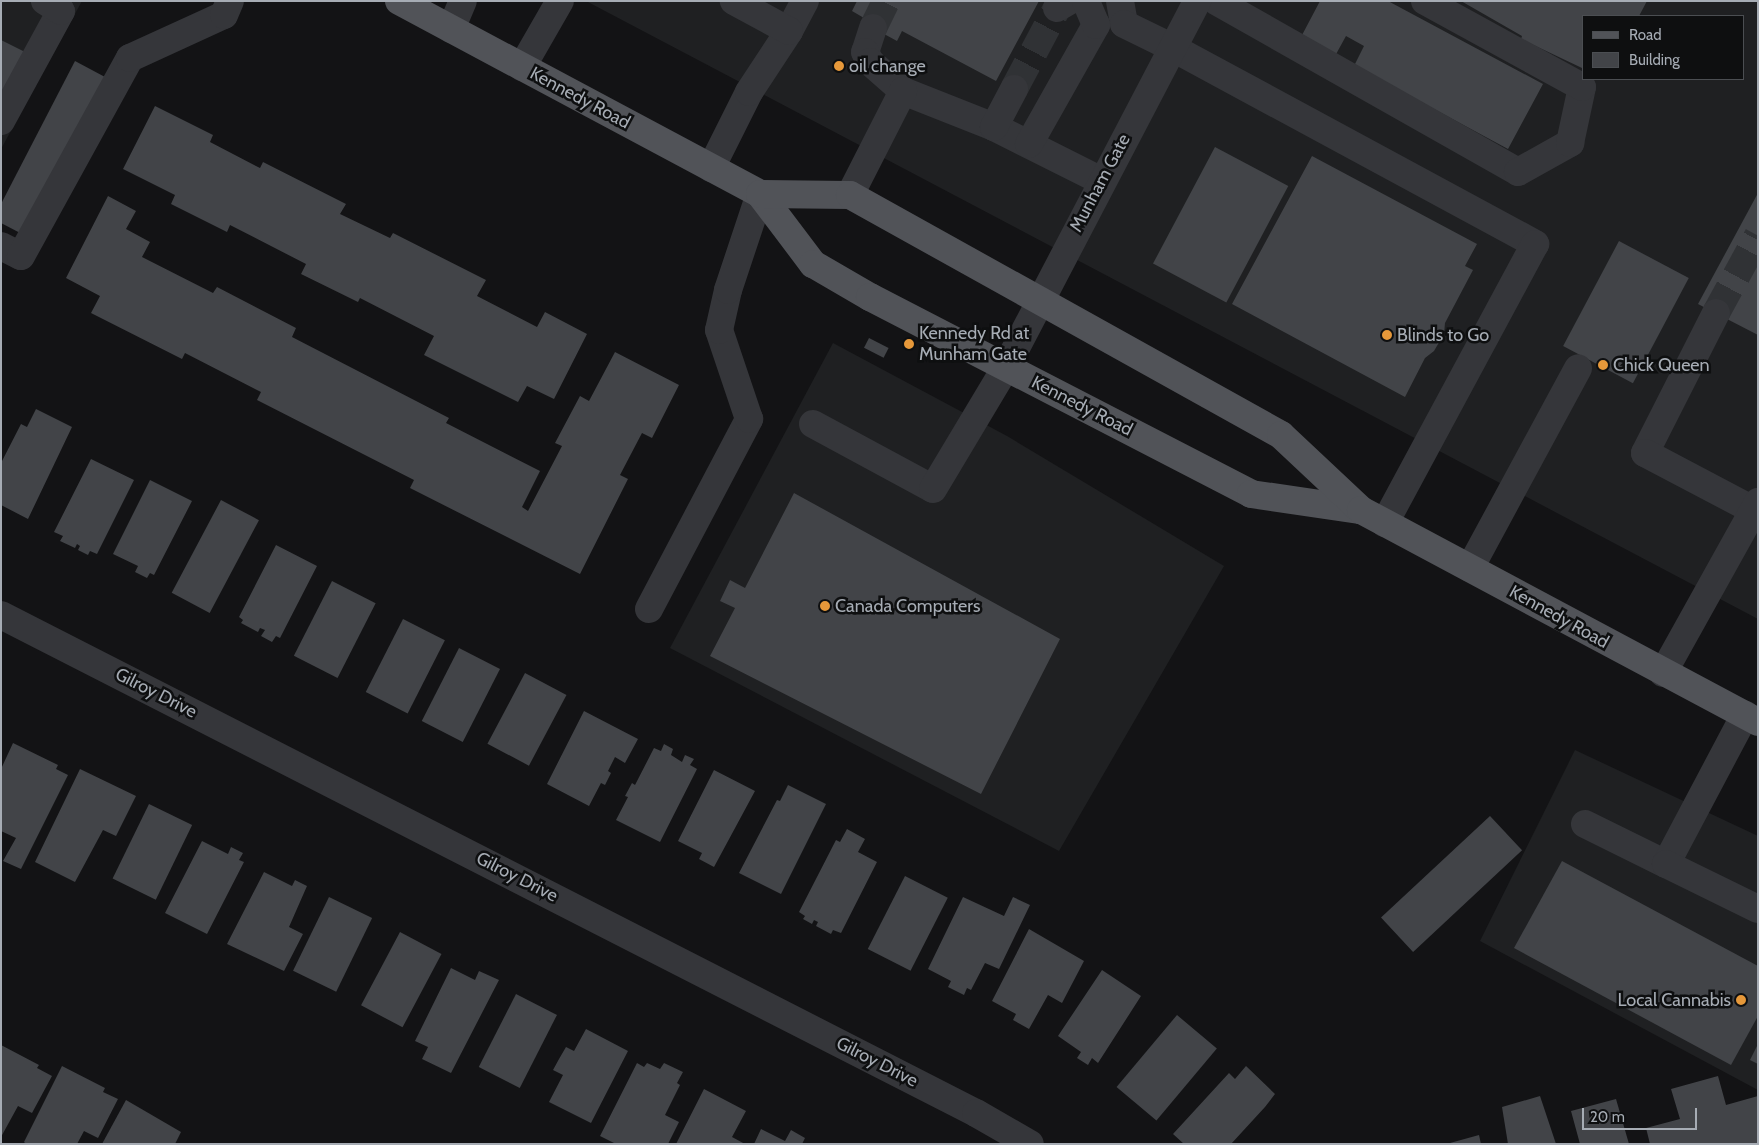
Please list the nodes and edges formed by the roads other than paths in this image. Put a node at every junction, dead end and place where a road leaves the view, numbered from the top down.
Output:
1 (45, 1) edge
2 (230, 1) edge
3 (399, 1) edge
4 (463, 1) edge
5 (560, 1) edge
6 (734, 1) edge
7 (805, 1) edge
8 (1086, 1) edge
9 (1120, 1) edge
10 (1424, 1) edge
11 (1196, 3) edge
12 (873, 28) tunnel mouth
13 (451, 29) junction
14 (789, 31) junction
15 (1173, 48) junction
16 (522, 67) junction
17 (1014, 88) tunnel mouth
18 (903, 91) junction
19 (1, 121) edge
20 (994, 126) junction
21 (1029, 144) junction
22 (711, 168) junction
23 (1102, 181) junction
24 (760, 194) junction
25 (850, 195) junction
26 (1, 246) edge
27 (1038, 300) junction
28 (1716, 313) tunnel mouth
29 (1006, 367) junction
30 (1578, 368) dead end
31 (813, 424) dead end
32 (1756, 506) edge
33 (1361, 510) junction
34 (1385, 523) junction
35 (1470, 568) junction
36 (649, 609) dead end
37 (1, 615) edge
38 (1663, 673) junction
39 (1752, 719) edge
40 (1585, 824) dead end
41 (1666, 864) junction
42 (1758, 909) edge
43 (1030, 1144) edge

1 - 19 street
2 - 26 street
3 - 13 main road, Kennedy Road
4 - 13 street
5 - 16 street
6 - 14 street
7 - 14 street
8 - 21 street
9 - 15 street
10 - 11 street
11 - 15 street, Munham Gate
12 - 18 street
13 - 16 main road, Kennedy Road
14 - 22 street
15 - 23 street, Munham Gate
15 - 34 street
16 - 22 main road, Kennedy Road
17 - 20 street
18 - 20 street
18 - 25 street
20 - 21 street
21 - 23 street
22 - 24 main road, Kennedy Road
23 - 27 street, Munham Gate
24 - 25 main road, Kennedy Road
24 - 29 main road, Kennedy Road
24 - 36 street
25 - 27 main road, Kennedy Road
27 - 29 street, Munham Gate
27 - 33 main road, Kennedy Road
28 - 32 street
29 - 31 street, Munham Gate
29 - 33 main road, Kennedy Road
30 - 35 street
32 - 38 street
33 - 34 main road, Kennedy Road
34 - 35 main road, Kennedy Road
35 - 38 main road, Kennedy Road
37 - 43 street, Gilroy Drive
38 - 39 main road, Kennedy Road
39 - 41 street
40 - 41 street
41 - 42 street

